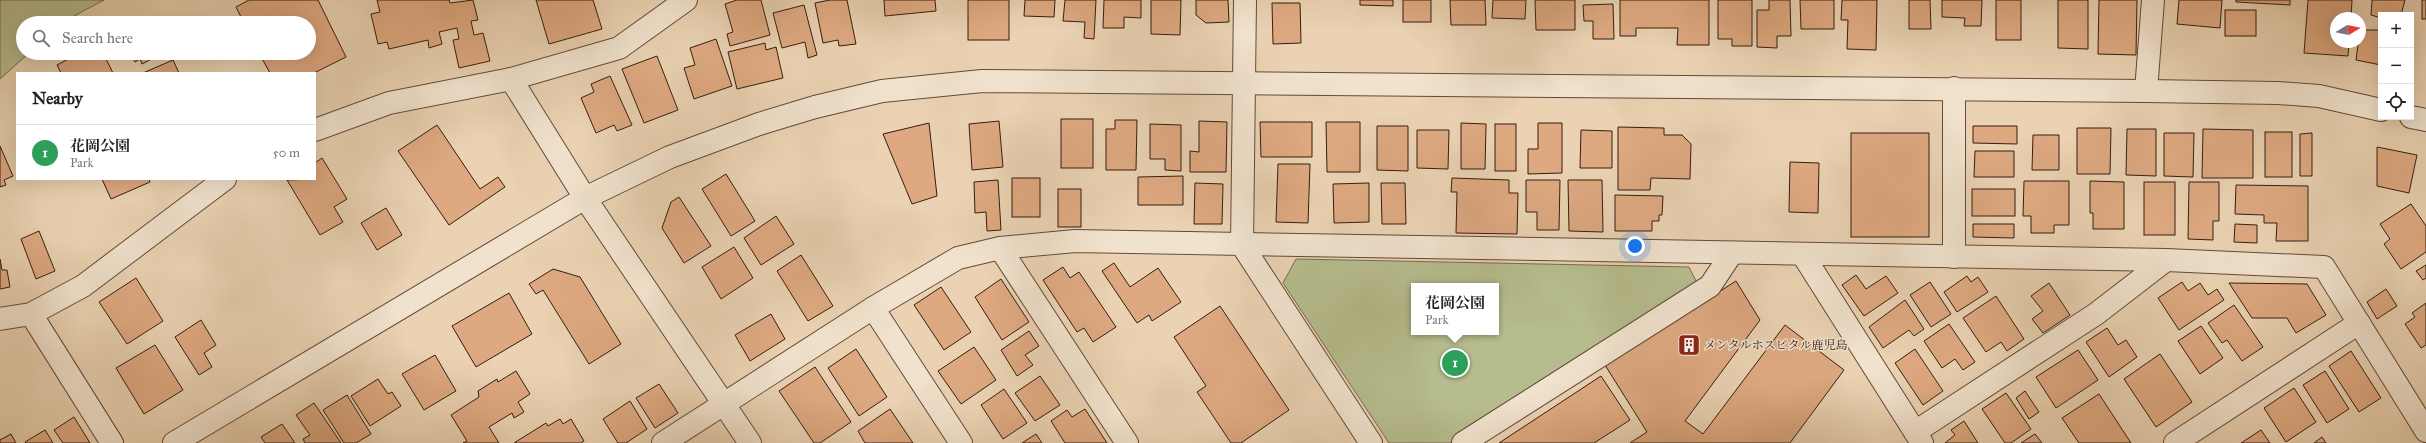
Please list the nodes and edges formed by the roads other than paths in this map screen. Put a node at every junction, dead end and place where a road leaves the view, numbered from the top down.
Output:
1 (686, 0) edge
2 (1245, 0) edge
3 (2153, 0) edge
4 (511, 79) junction
5 (1242, 83) junction
6 (1954, 88) junction
7 (2146, 91) junction
8 (2378, 109) edge
9 (2414, 118) edge
10 (2426, 120) edge
11 (316, 130) edge
12 (224, 180) edge
13 (585, 198) junction
14 (1242, 245) junction
15 (1000, 248) junction
16 (1732, 254) junction
17 (1803, 255) junction
18 (1954, 257) junction
19 (2166, 260) junction
20 (872, 308) junction
21 (31, 314) junction
22 (0, 319) edge
23 (2359, 323) junction
24 (725, 403) junction
25 (2426, 431) edge
26 (1919, 438) edge
27 (112, 443) edge
28 (174, 443) edge
29 (663, 443) edge
30 (750, 443) edge
31 (961, 443) edge
32 (1127, 443) edge
33 (1371, 443) edge
34 (1463, 443) edge
35 (2175, 443) edge

1 - 4 street
2 - 5 street
3 - 7 street
4 - 11 street
4 - 13 street
5 - 6 street
5 - 13 street
5 - 14 street
6 - 7 street
6 - 18 street
7 - 8 street
9 - 10 street
12 - 21 street
13 - 24 street
13 - 28 street
14 - 15 street
14 - 16 street
14 - 33 street
15 - 20 street
15 - 32 street
16 - 17 street
16 - 34 street
17 - 18 street
17 - 26 street
18 - 19 street
19 - 23 street
19 - 26 street
20 - 24 street
20 - 31 street
21 - 22 street
21 - 27 street
23 - 25 street
23 - 35 street
24 - 29 street
24 - 30 street

